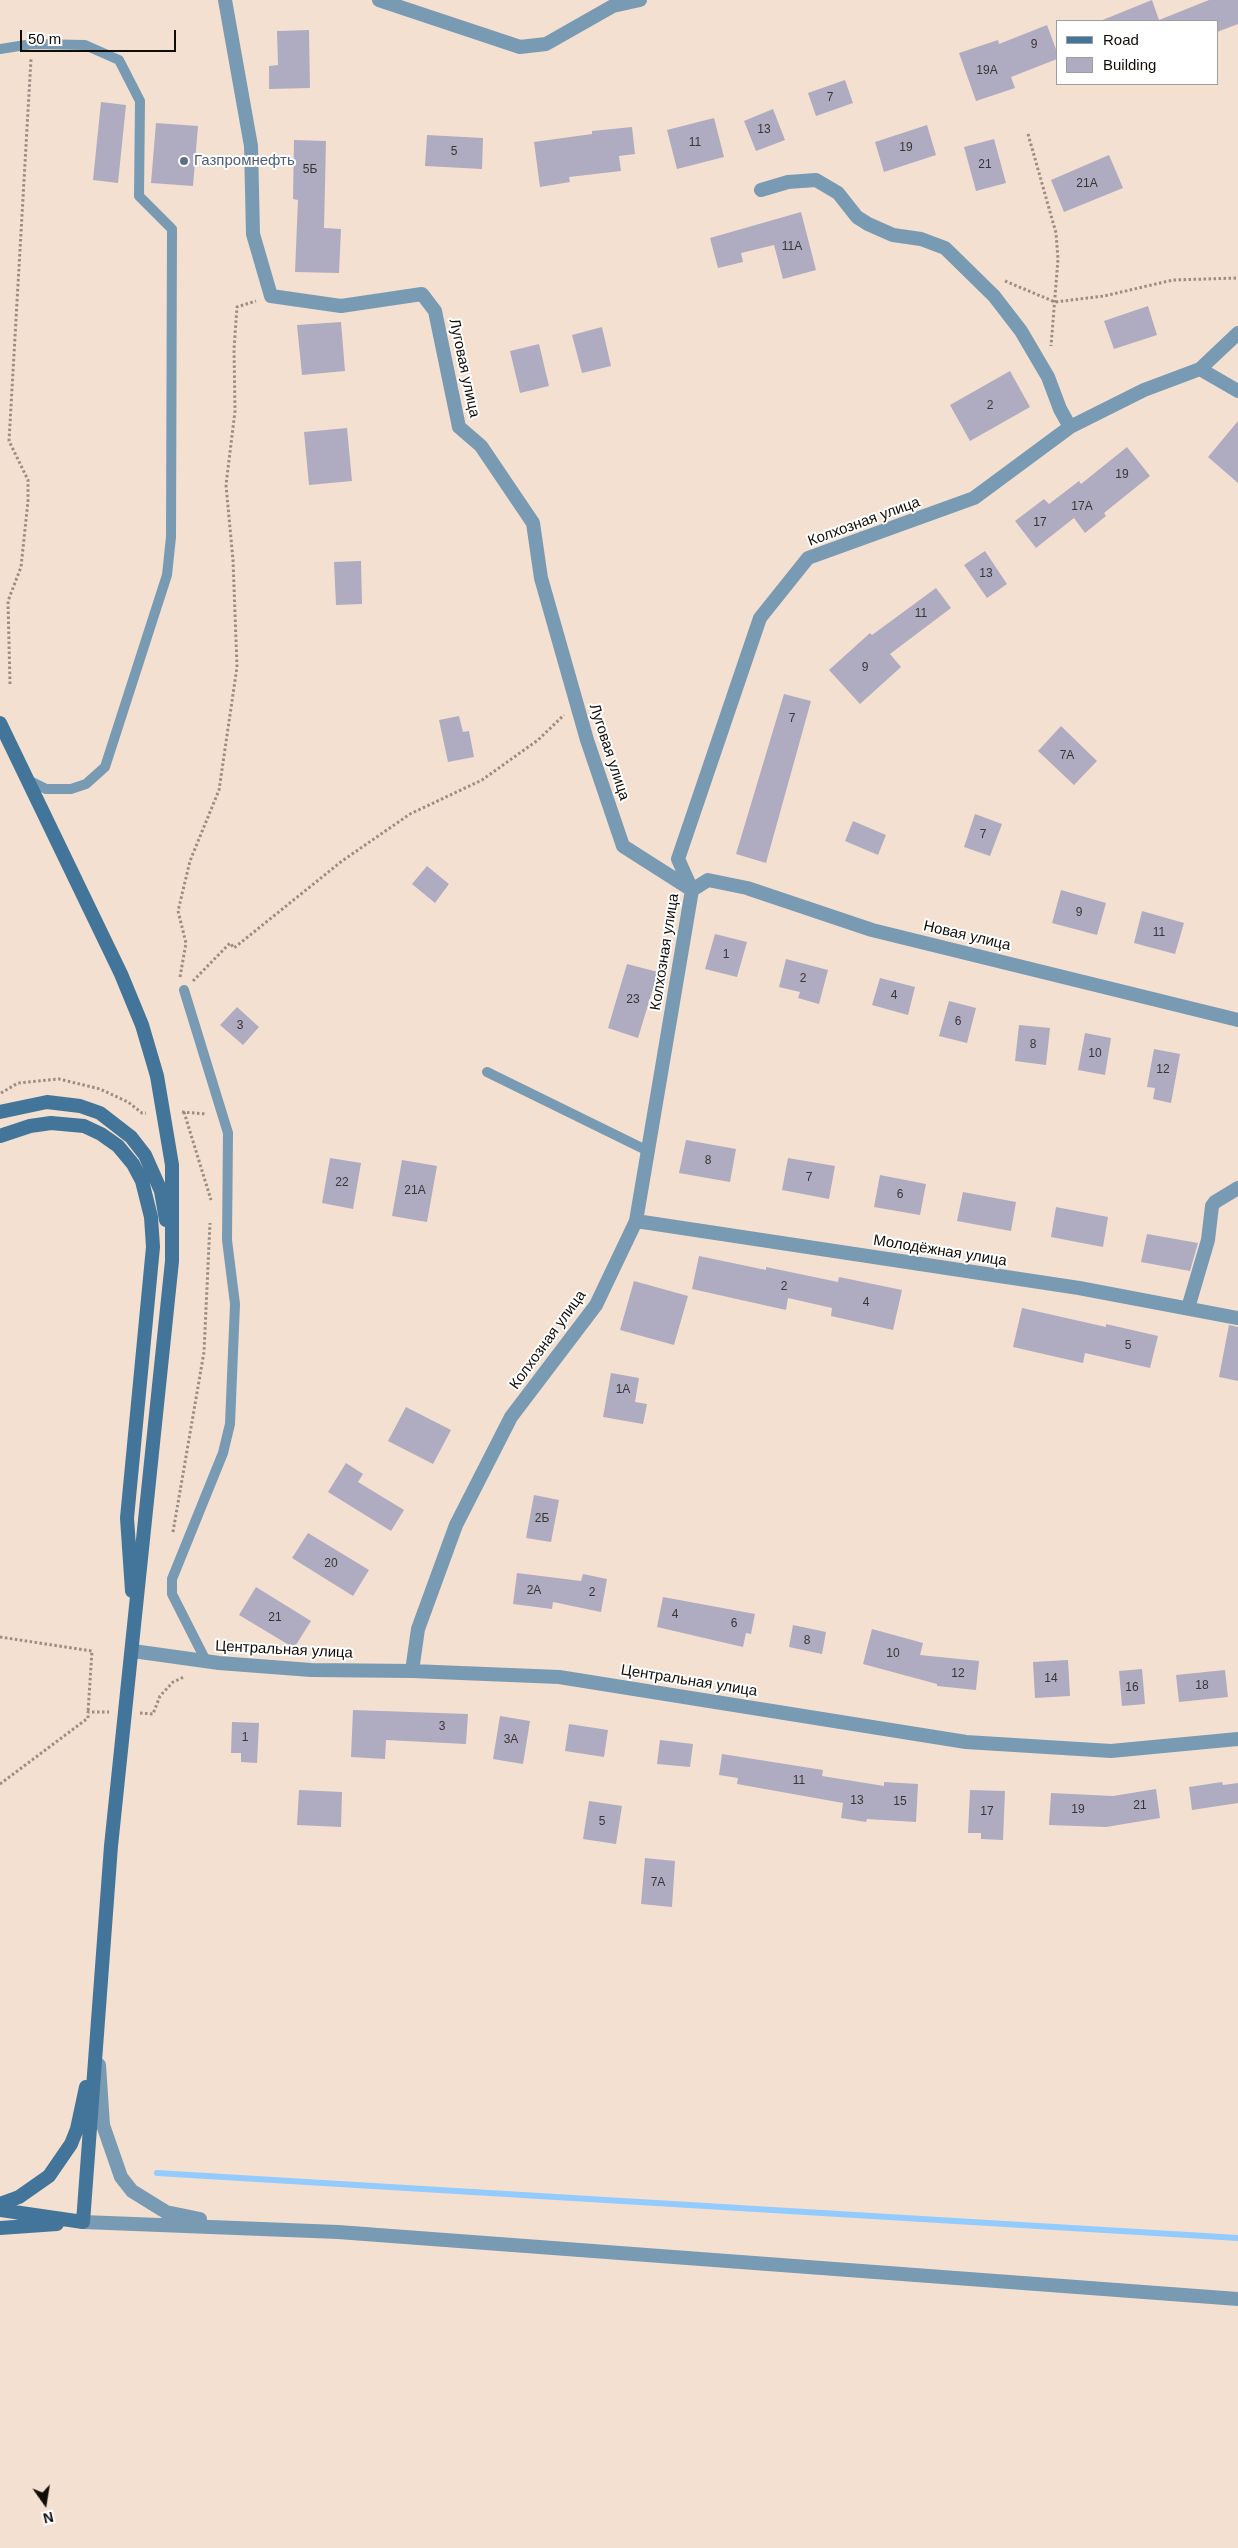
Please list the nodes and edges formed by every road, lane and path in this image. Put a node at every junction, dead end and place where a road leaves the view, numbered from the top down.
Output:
1 (225, 0) edge
2 (379, 0) edge
3 (640, 0) edge
4 (32, 44) junction
5 (0, 49) edge
6 (1028, 134) dead end
7 (761, 190) dead end
8 (1000, 278) dead end
9 (1238, 278) edge
10 (271, 296) junction
11 (1055, 302) junction
12 (1238, 333) edge
13 (1200, 369) junction
14 (1048, 377) junction
15 (1238, 391) edge
16 (1070, 427) junction
17 (10, 684) dead end
18 (576, 703) junction
19 (0, 723) edge
20 (28, 780) junction
21 (692, 890) junction
22 (184, 990) junction
23 (1238, 1020) edge
24 (487, 1072) dead end
25 (0, 1112) edge
26 (222, 1115) junction
27 (0, 1136) edge
28 (648, 1151) junction
29 (1238, 1188) edge
30 (210, 1209) dead end
31 (210, 1218) dead end
32 (636, 1221) junction
33 (172, 1261) junction
34 (1188, 1308) junction
35 (1238, 1318) edge
36 (172, 1536) dead end
37 (135, 1629) junction
38 (0, 1637) edge
39 (133, 1651) junction
40 (206, 1661) junction
41 (412, 1671) junction
42 (88, 1712) dead end
43 (1238, 1739) edge
44 (97, 2034) junction
45 (0, 2204) edge
46 (0, 2210) edge
47 (83, 2222) junction
48 (0, 2228) edge
49 (338, 2232) junction
50 (1238, 2299) edge

1 - 10 street
2 - 3 street
4 - 5 lane
4 - 17 path
4 - 20 lane
6 - 11 path
7 - 14 street
8 - 11 path
9 - 11 path
10 - 18 street, Луговая улица
10 - 22 path
11 - 14 path
12 - 13 street
13 - 15 street
13 - 16 street, Колхозная улица
14 - 16 street
16 - 21 street, Колхозная улица
18 - 21 street, Луговая улица
18 - 22 path
19 - 20 main road
20 - 33 main road
21 - 23 street, Новая улица
21 - 28 street, Колхозная улица
22 - 26 lane
24 - 28 lane
25 - 33 main road
26 - 30 path
26 - 40 lane
27 - 37 main road
28 - 32 street, Колхозная улица
29 - 34 street
31 - 36 path
32 - 34 street, Молодёжная улица
32 - 41 street, Колхозная улица
33 - 37 main road
34 - 35 street, Молодёжная улица
37 - 39 main road
38 - 42 path
39 - 40 street, Центральная улица
39 - 44 main road
40 - 41 street, Центральная улица
41 - 43 street, Центральная улица
44 - 45 main road
44 - 47 main road
44 - 49 street
46 - 47 main road
47 - 48 main road
47 - 49 street
49 - 50 street

